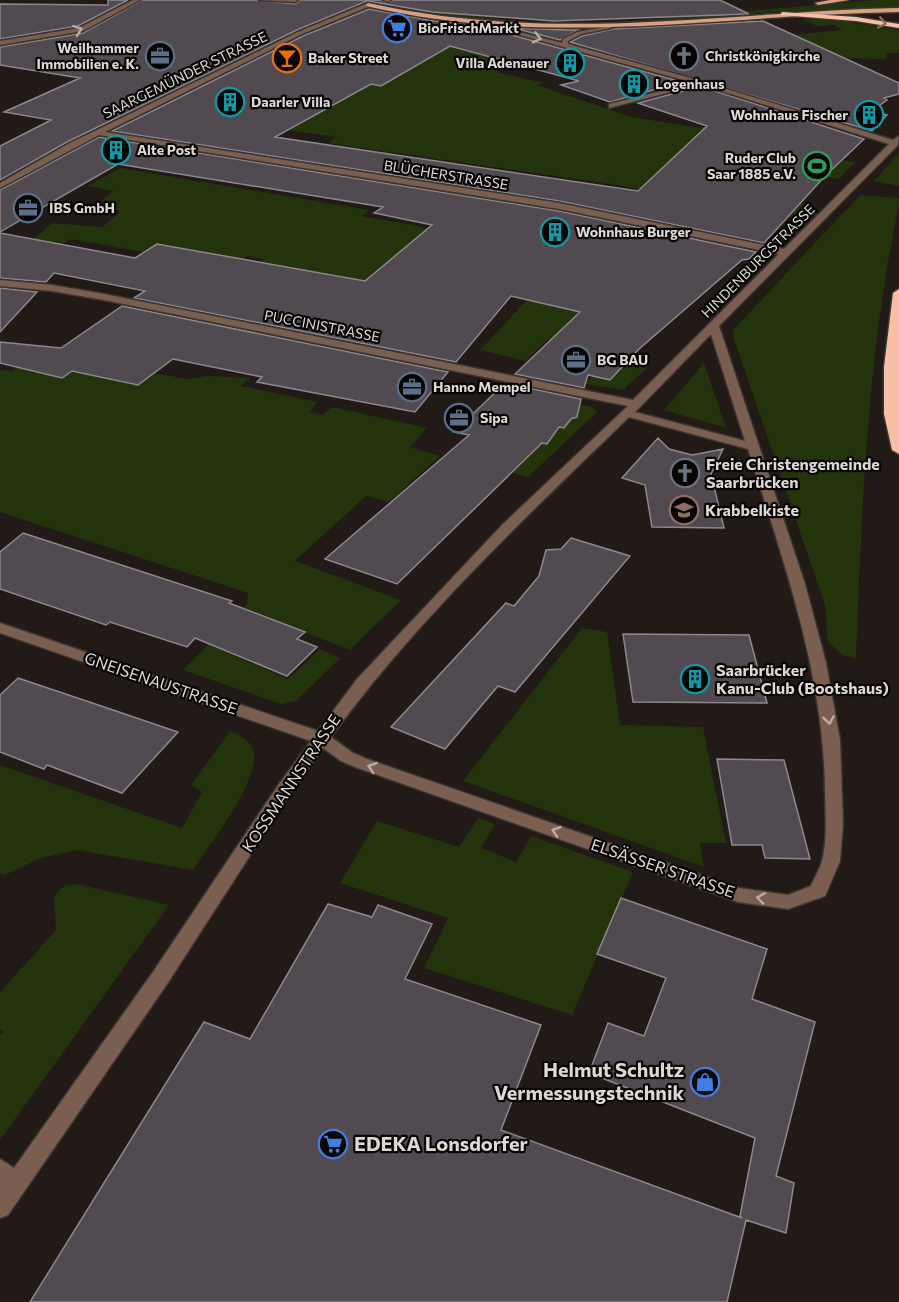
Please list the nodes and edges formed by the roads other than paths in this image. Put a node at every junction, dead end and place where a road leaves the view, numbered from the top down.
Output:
1 (137, 0) edge
2 (262, 0) edge
3 (295, 0) edge
4 (388, 0) edge
5 (820, 0) edge
6 (846, 0) edge
7 (398, 2) dead end
8 (359, 3) dead end
9 (368, 5) junction
10 (786, 6) dead end
11 (776, 7) dead end
12 (754, 9) dead end
13 (899, 10) edge
14 (449, 11) dead end
15 (782, 14) junction
16 (478, 22) junction
17 (899, 26) edge
18 (609, 27) junction
19 (0, 43) edge
20 (565, 46) junction
21 (692, 80) junction
22 (612, 106) dead end
23 (98, 133) junction
24 (897, 141) edge
25 (0, 186) edge
26 (788, 253) junction
27 (0, 284) edge
28 (899, 293) edge
29 (714, 326) junction
30 (632, 408) junction
31 (754, 447) junction
32 (899, 450) edge
33 (0, 628) edge
34 (321, 738) junction
35 (8, 1177) edge
36 (0, 1207) edge

19 -> 1 street
2 - 3 street
4 - 7 main road
4 - 9 main road, SAARGEMÜNDER STRASSE
5 - 6 main road
8 - 9 street
9 - 16 main road
9 - 23 street, SAARGEMÜNDER STRASSE
10 - 11 main road
12 - 14 main road
13 - 15 main road
15 -> 17 highway
15 - 18 main road
16 - 18 main road
16 -> 20 street
18 - 20 street
20 - 21 street
21 - 22 street
21 - 24 street
23 - 25 street, SAARGEMÜNDER STRASSE
23 - 26 street, BLÜCHERSTRASSE
24 - 26 street, HINDENBURGSTRASSE
26 - 29 street, HINDENBURGSTRASSE
27 - 30 street, PUCCINISTRASSE
28 - 32 highway
29 - 30 street, HINDENBURGSTRASSE
29 - 31 street, ELSÄSSER STRASSE
30 - 31 street
30 - 34 street, KOSSMANNSTRASSE
31 -> 34 street, ELSÄSSER STRASSE
33 - 34 street, GNEISENAUSTRASSE
34 - 35 street, KOSSMANNSTRASSE
35 - 36 street, KOSSMANNSTRASSE

